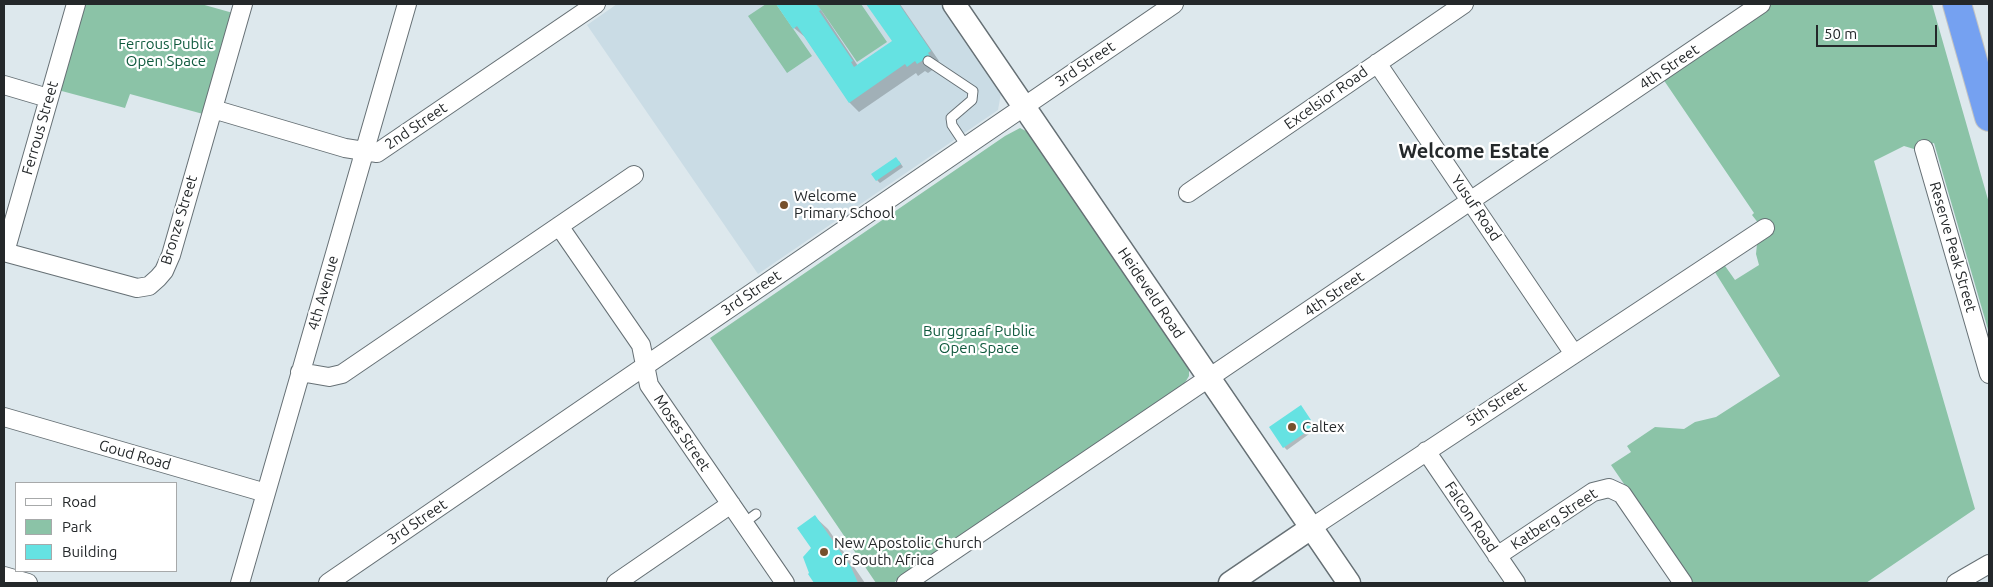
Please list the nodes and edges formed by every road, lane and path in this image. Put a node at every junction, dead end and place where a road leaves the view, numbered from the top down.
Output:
1 (76, 4) edge
2 (242, 4) edge
3 (407, 4) edge
4 (596, 4) edge
5 (954, 4) edge
6 (1174, 4) edge
7 (1464, 4) edge
8 (1761, 4) edge
9 (1957, 4) edge
10 (928, 61) dead end
11 (1377, 63) junction
12 (4, 85) edge
13 (48, 98) junction
14 (1024, 107) junction
15 (213, 109) junction
16 (1989, 117) edge
17 (966, 146) junction
18 (1924, 149) dead end
19 (364, 151) junction
20 (634, 175) dead end
21 (1188, 193) dead end
22 (1471, 202) junction
23 (559, 226) junction
24 (1765, 228) dead end
25 (4, 252) edge
26 (1574, 354) junction
27 (646, 366) junction
28 (300, 372) junction
29 (1989, 374) edge
30 (1210, 378) junction
31 (4, 417) edge
32 (1426, 450) junction
33 (266, 493) junction
34 (731, 504) junction
35 (1311, 528) junction
36 (1497, 556) junction
37 (1989, 564) edge
38 (4, 576) edge
39 (28, 583) edge
40 (240, 583) edge
41 (328, 583) edge
42 (616, 583) edge
43 (785, 583) edge
44 (906, 583) edge
45 (1230, 583) edge
46 (1349, 583) edge
47 (1516, 583) edge
48 (1683, 583) edge
49 (1956, 583) edge

1 - 13 street, Ferrous Street
2 - 15 street, Bronze Street
3 - 19 street, 4th Avenue
4 - 19 street, 2nd Street
5 - 14 street, Heideveld Road
6 - 14 street, 3rd Street
7 - 11 street, Excelsior Road
8 - 22 street, 4th Street
9 - 16 highway
10 - 17 lane
11 - 21 street, Excelsior Road
11 - 22 street, Yusuf Road
12 - 13 street
13 - 25 street, Ferrous Street
14 - 17 street, 3rd Street
14 - 30 street, Heideveld Road
15 - 19 street, 2nd Street
15 - 25 street, Bronze Street
17 - 27 street, 3rd Street
18 - 29 street, Reserve Peak Street
19 - 28 street, 4th Avenue
20 - 23 street
22 - 26 street, Yusuf Road
22 - 30 street, 4th Street
23 - 27 street, Moses Street
23 - 28 street
24 - 26 street, 5th Street
26 - 32 street, 5th Street
27 - 34 street, Moses Street
27 - 41 street, 3rd Street
28 - 33 street, 4th Avenue
30 - 35 street, Heideveld Road
30 - 44 street, 4th Street
31 - 33 street, Goud Road
32 - 35 street, 5th Street
32 - 36 street, Falcon Road
33 - 40 street, 4th Avenue
34 - 42 street
34 - 43 street, Moses Street
35 - 45 street, 5th Street
35 - 46 street, Heideveld Road
36 - 47 street, Falcon Road
36 - 48 street, Katberg Street
37 - 49 street
38 - 39 street

